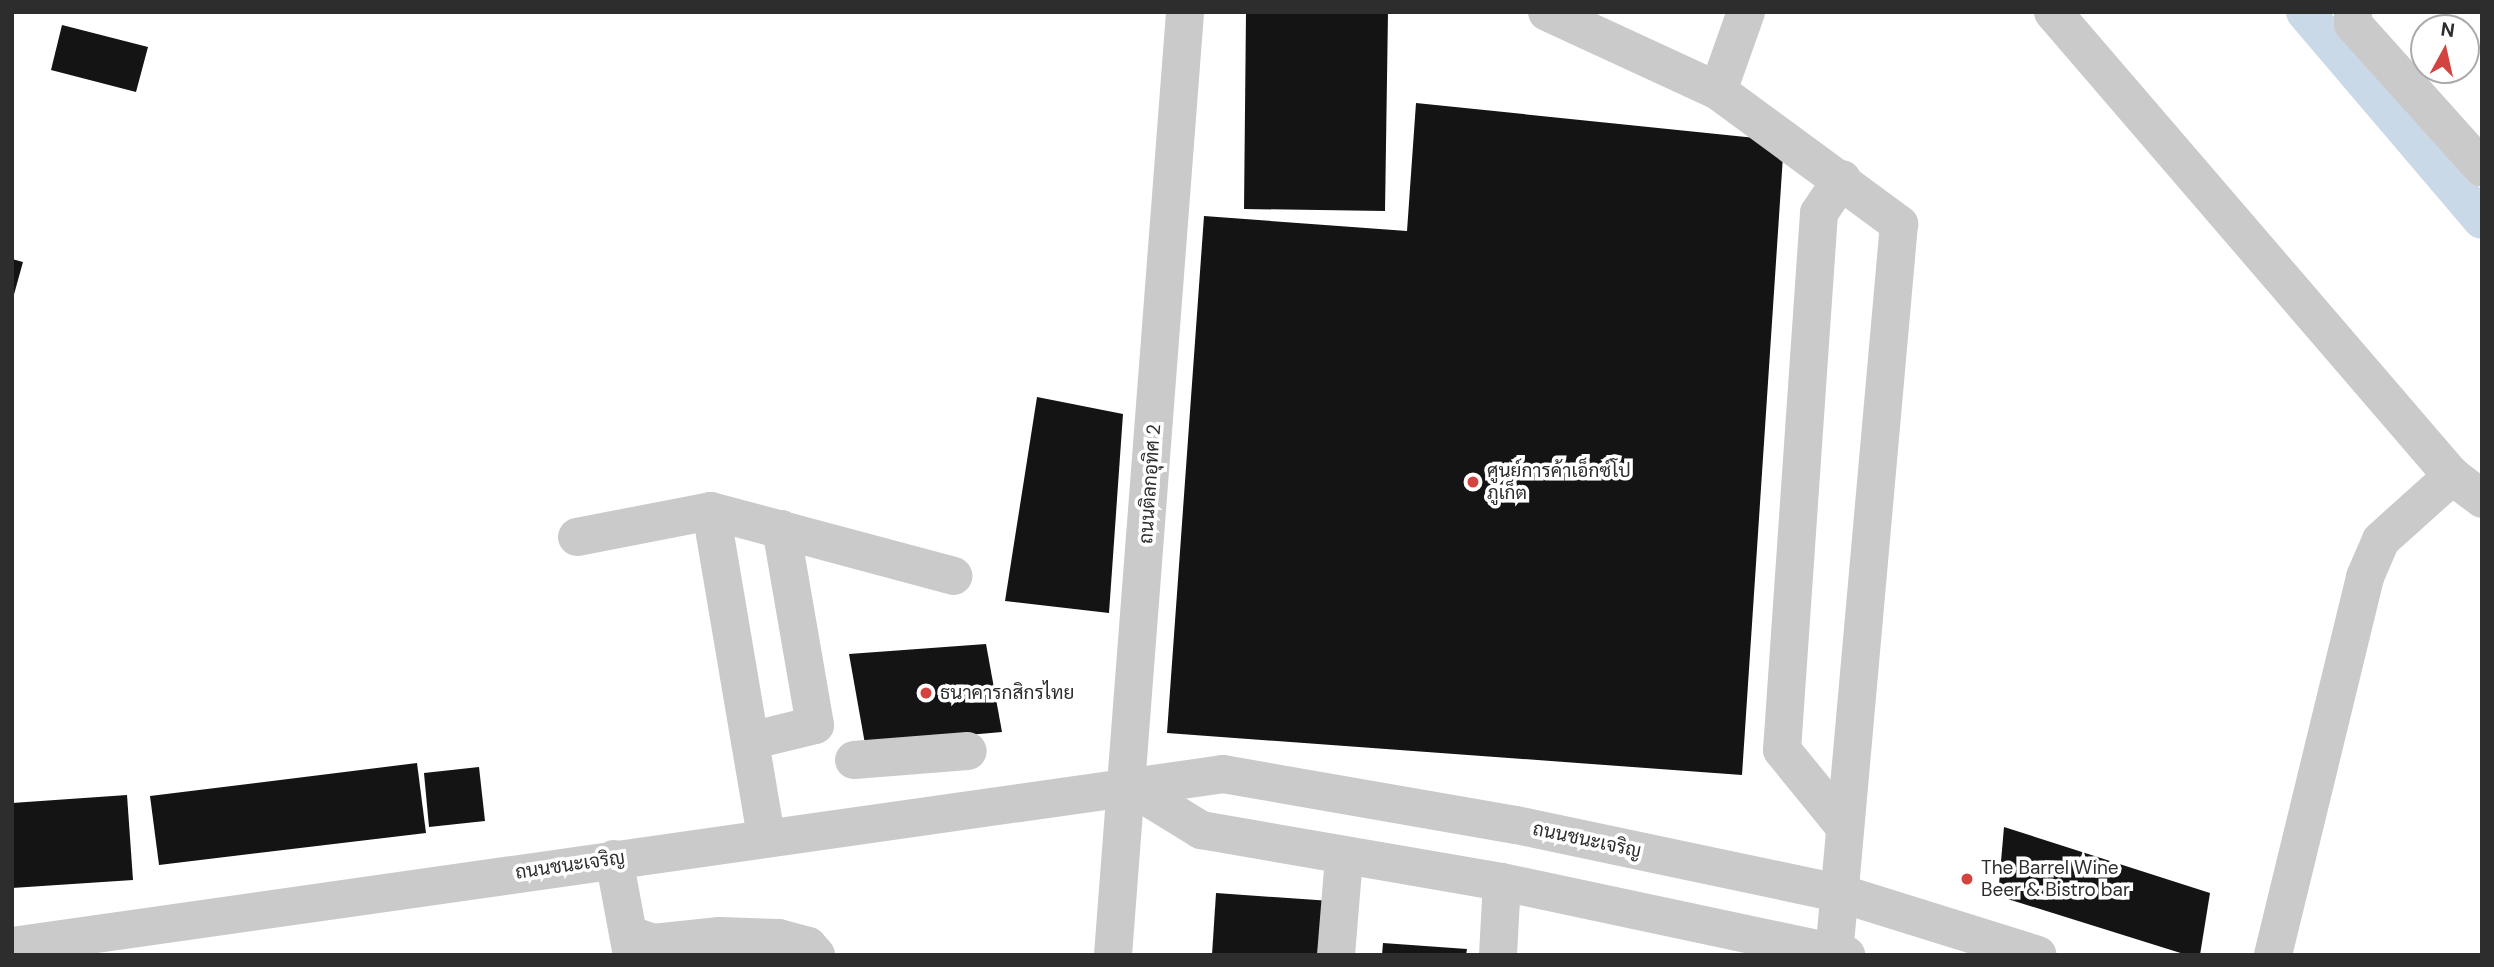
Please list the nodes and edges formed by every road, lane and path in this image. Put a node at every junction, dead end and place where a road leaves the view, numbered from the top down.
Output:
1 (1185, 12) edge
2 (1547, 12) edge
3 (1746, 12) edge
4 (2053, 12) edge
5 (2353, 12) edge
6 (1718, 91) junction
7 (2482, 168) edge
8 (1842, 179) junction
9 (2452, 476) junction
10 (2482, 499) edge
11 (711, 511) junction
12 (781, 529) junction
13 (577, 537) dead end
14 (953, 576) dead end
15 (750, 741) junction
16 (917, 747) junction
17 (968, 751) dead end
18 (854, 761) dead end
19 (1128, 785) junction
20 (923, 814) junction
21 (1844, 826) junction
22 (766, 837) junction
23 (1344, 857) junction
24 (614, 859) junction
25 (1502, 883) junction
26 (1839, 893) junction
27 (631, 945) edge
28 (12, 946) edge
29 (673, 949) edge
30 (1838, 954) edge
31 (816, 955) edge
32 (1113, 955) edge
33 (1336, 955) edge
34 (1498, 955) edge
35 (2038, 955) edge
36 (2273, 955) edge

1 - 19 street, ถนนติลกอุทิศ 2
2 - 6 street
3 - 6 street
4 - 9 street
5 - 7 street
6 - 8 street
8 - 21 street
8 - 21 street
9 - 10 street
9 - 36 street
11 - 12 street
11 - 13 street
11 - 15 street
12 - 14 street
12 - 15 street
15 - 22 street
16 - 17 street
16 - 18 street
16 - 20 street
19 - 20 street, ถนนชนะเจริญ
19 - 23 street
19 - 26 street, ถนนชนะเจริญ
19 - 32 street, ถนนติลกอุทิศ 2
20 - 22 street, ถนนชนะเจริญ
21 - 26 street
22 - 24 street, ถนนชนะเจริญ
23 - 25 street
23 - 33 street
24 - 27 street
24 - 28 street, ถนนชนะเจริญ
25 - 30 street
25 - 34 street
26 - 30 street
26 - 35 street, ถนนชนะเจริญ
27 - 29 street
29 - 31 street

